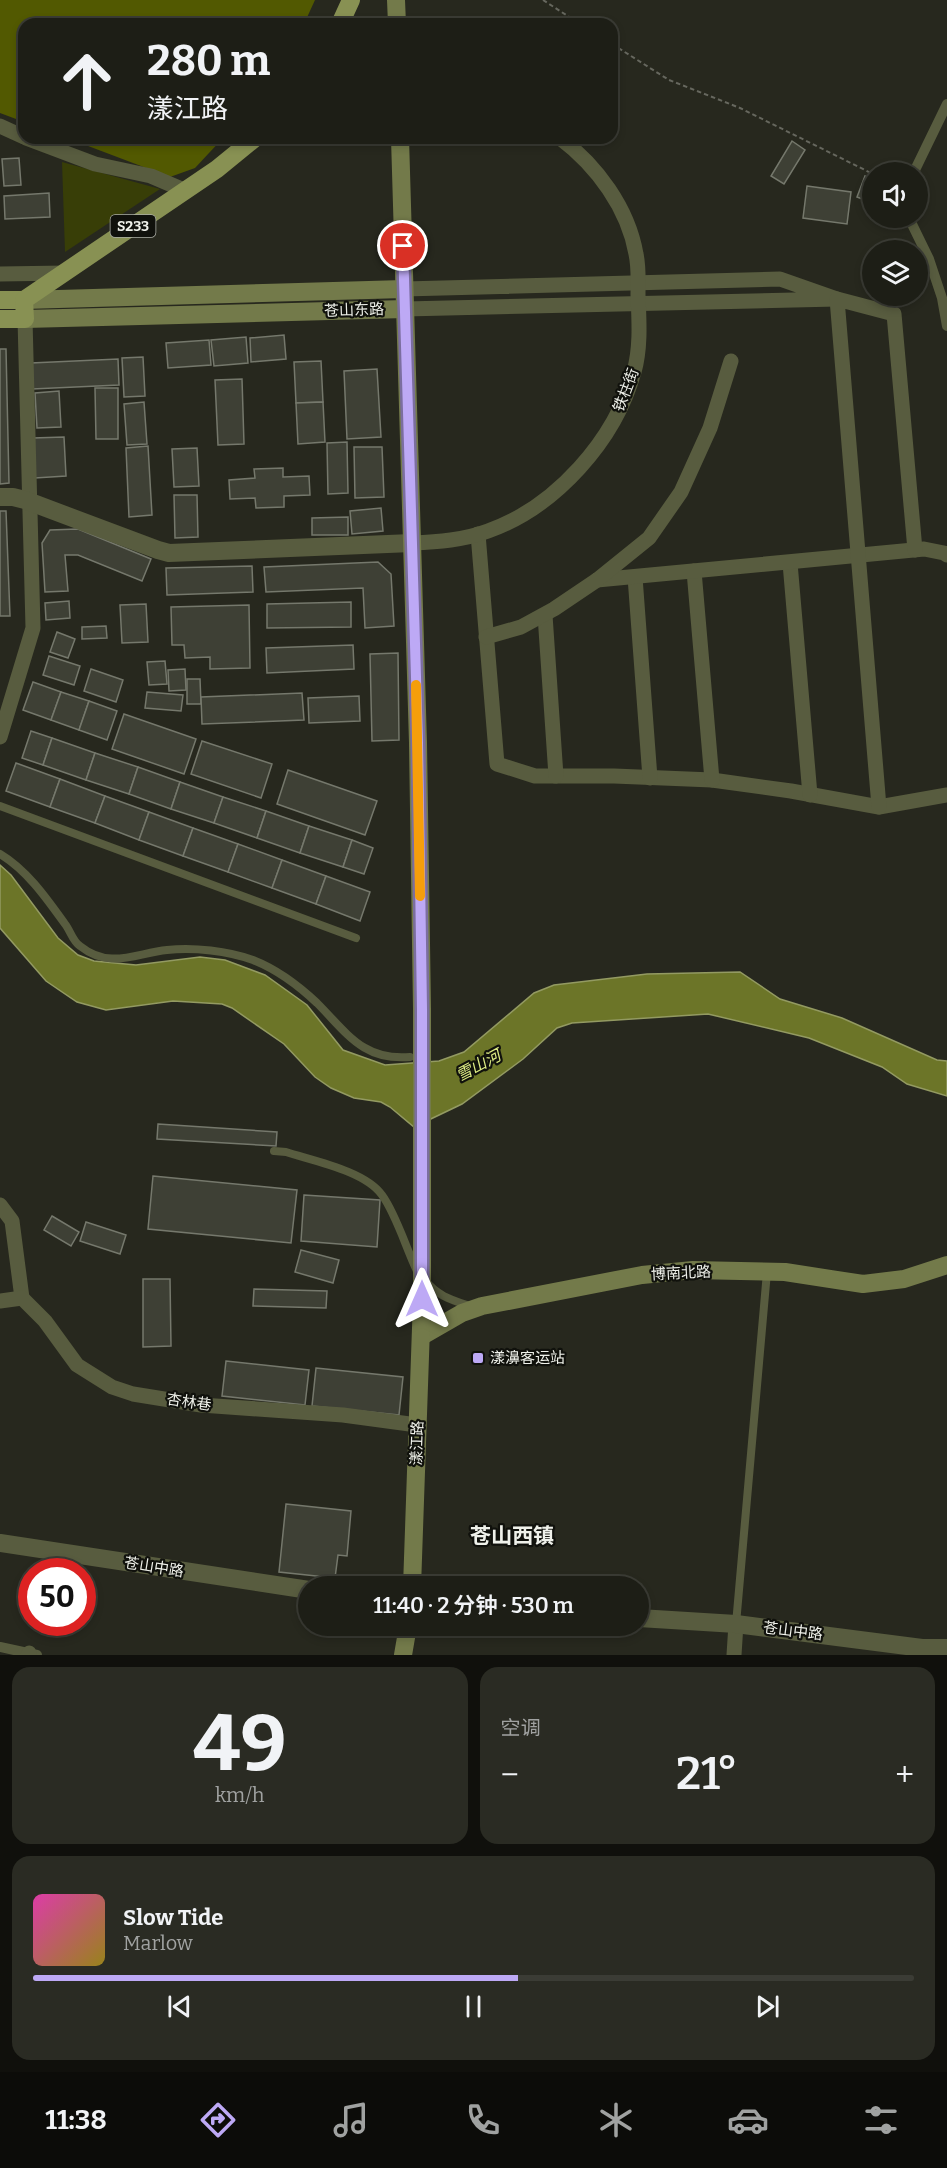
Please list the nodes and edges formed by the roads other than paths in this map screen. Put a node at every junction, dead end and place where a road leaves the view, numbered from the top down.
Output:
1 (351, 0) edge
2 (396, 0) edge
3 (343, 18) edge
4 (397, 18) edge
5 (947, 104) edge
6 (0, 126) edge
7 (18, 135) edge
8 (41, 144) edge
9 (248, 144) edge
10 (400, 144) edge
11 (568, 144) edge
12 (919, 162) edge
13 (186, 191) junction
14 (914, 228) edge
15 (65, 273) junction
16 (0, 274) edge
17 (638, 282) junction
18 (404, 289) junction
19 (837, 299) junction
20 (0, 300) edge
21 (24, 300) junction
22 (638, 303) junction
23 (405, 309) junction
24 (0, 319) edge
25 (25, 319) junction
26 (947, 326) edge
27 (731, 361) dead end
28 (0, 497) edge
29 (31, 502) junction
30 (478, 534) junction
31 (412, 543) junction
32 (915, 550) junction
33 (947, 555) edge
34 (858, 557) junction
35 (790, 563) junction
36 (694, 571) junction
37 (635, 577) junction
38 (597, 580) junction
39 (545, 615) junction
40 (486, 638) junction
41 (0, 736) edge
42 (556, 776) junction
43 (650, 778) junction
44 (712, 780) junction
45 (810, 795) junction
46 (947, 795) edge
47 (0, 806) edge
48 (879, 807) junction
49 (0, 854) edge
50 (356, 938) dead end
51 (410, 1057) dead end
52 (274, 1151) dead end
53 (0, 1205) edge
54 (6, 1222) edge
55 (947, 1265) edge
56 (767, 1272) junction
57 (22, 1298) junction
58 (0, 1301) edge
59 (478, 1308) junction
60 (422, 1336) junction
61 (417, 1425) junction
62 (0, 1543) edge
63 (412, 1576) edge
64 (298, 1588) edge
65 (649, 1619) edge
66 (736, 1624) junction
67 (406, 1636) edge
68 (0, 1647) edge
69 (947, 1648) edge
70 (31, 1654) edge
71 (403, 1655) edge
72 (734, 1655) edge

1 - 3 main road
2 - 4 main road
5 - 12 street
6 - 7 street
8 - 13 street
9 - 13 main road, S233
10 - 18 main road
11 - 17 street, 铁柱街
13 - 15 main road, S233
14 - 26 street
15 - 16 street
15 - 21 main road, S233
17 - 18 street, 苍山东路
17 - 19 street, 苍山东路
17 - 22 street, 铁柱街
18 - 21 main road, 苍山东路
18 - 23 main road
19 - 22 street, 苍山东路
19 - 32 street
19 - 34 street
20 - 21 main road, 苍山东路
21 - 25 main road
22 - 23 street, 苍山东路
22 - 30 street, 铁柱街
23 - 25 main road, 苍山东路
23 - 31 main road
24 - 25 main road, 苍山东路
25 - 29 street
27 - 38 street
28 - 29 street
29 - 31 street
29 - 41 street
30 - 31 street, 铁柱街
30 - 40 street
31 - 60 main road, 漾江路, bridge
32 - 33 street
32 - 34 street
34 - 35 street
34 - 48 street
35 - 36 street
35 - 45 street
36 - 37 street
36 - 44 street
37 - 38 street
37 - 43 street
38 - 39 street
39 - 40 street
39 - 42 street
40 - 42 street
42 - 43 street
43 - 44 street
44 - 45 street
45 - 48 street
46 - 48 street
47 - 50 lane
49 - 51 lane
52 - 59 lane
53 - 54 street
54 - 57 street
55 - 56 main road, 博南北路
56 - 59 main road, 博南北路
56 - 66 lane
57 - 58 street
57 - 61 street, 杏林巷
59 - 60 main road, 博南北路
60 - 61 main road, 漾江路
61 - 63 main road, 漾江路
62 - 64 street, 苍山中路
65 - 66 street, 苍山中路
66 - 69 street, 苍山中路
66 - 72 street
67 - 71 main road
68 - 70 street

